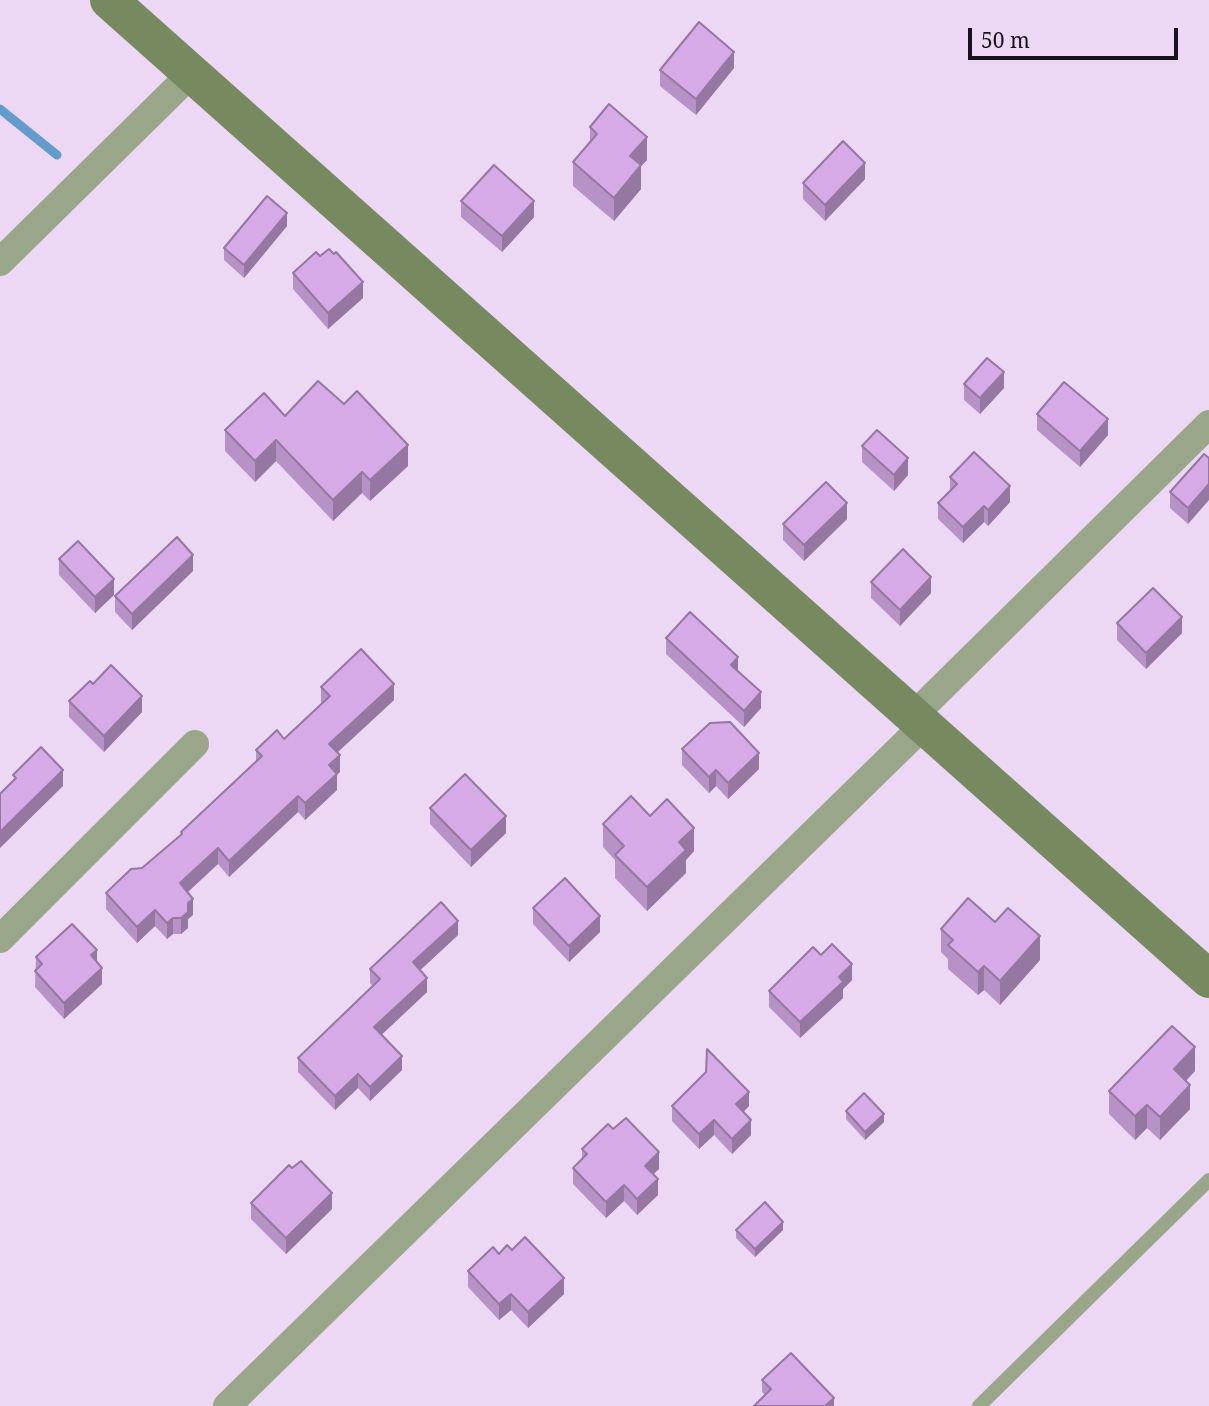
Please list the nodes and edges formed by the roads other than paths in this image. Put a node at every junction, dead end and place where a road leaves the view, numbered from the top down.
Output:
1 (110, 0) edge
2 (192, 73) junction
3 (0, 262) edge
4 (1209, 424) edge
5 (919, 720) junction
6 (195, 744) dead end
7 (0, 939) edge
8 (1209, 979) edge
9 (1209, 1180) edge
10 (227, 1406) edge
11 (979, 1406) edge

1 - 2 street
2 - 3 street
2 - 5 street
4 - 5 street
5 - 8 street
5 - 10 street
6 - 7 street
9 - 11 lane

